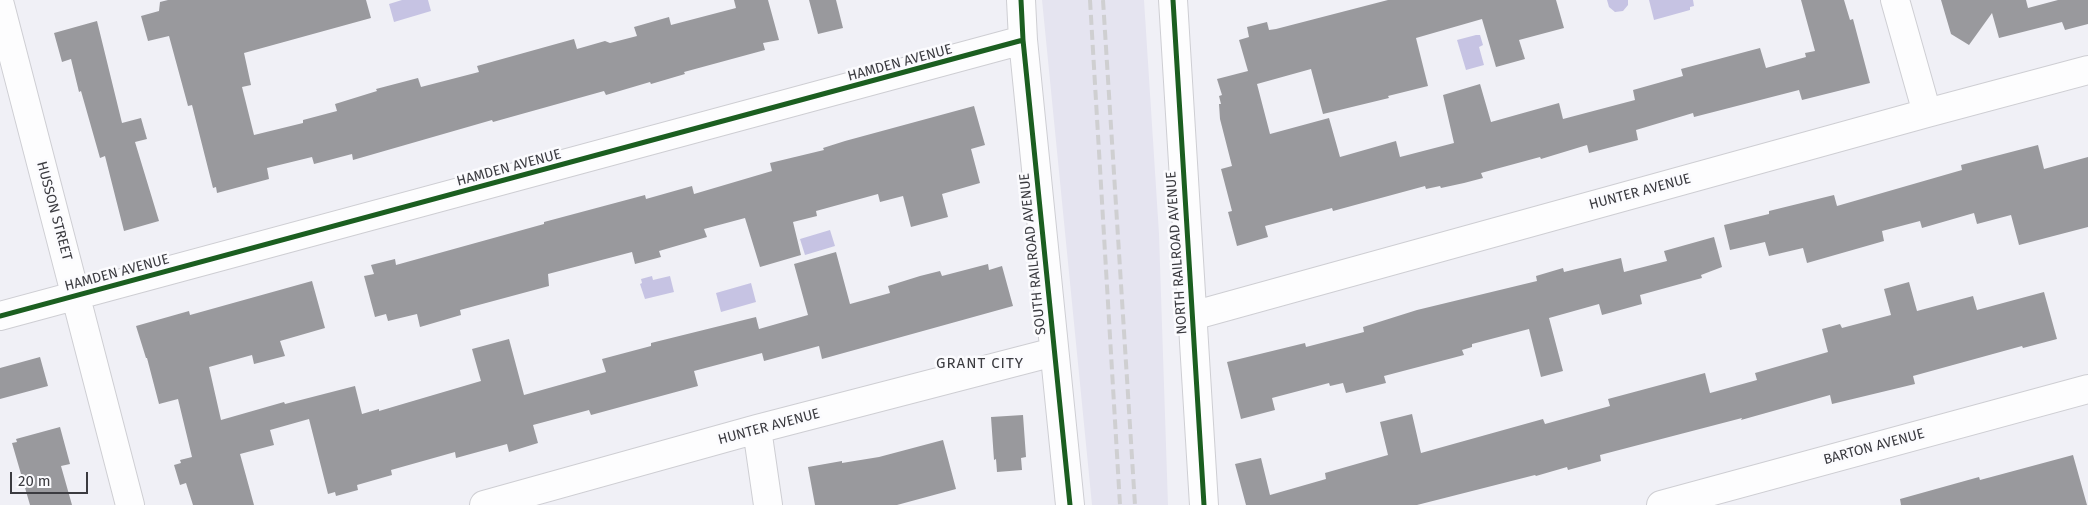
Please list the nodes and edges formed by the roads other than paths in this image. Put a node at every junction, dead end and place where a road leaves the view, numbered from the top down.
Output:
1 (1021, 0) edge
2 (1175, 0) edge
3 (1895, 0) edge
4 (0, 5) edge
5 (1023, 40) junction
6 (2088, 70) edge
7 (1927, 113) junction
8 (76, 295) junction
9 (0, 316) edge
10 (1192, 316) junction
11 (1054, 352) junction
12 (2088, 389) edge
13 (757, 429) junction
14 (130, 505) edge
15 (484, 505) edge
16 (768, 505) edge
17 (1070, 505) edge
18 (1204, 505) edge
19 (1661, 505) edge

1 - 5 street, SOUTH RAILROAD AVENUE
2 - 10 street, NORTH RAILROAD AVENUE
3 - 7 street
4 - 8 street, HUSSON STREET
5 - 8 street, HAMDEN AVENUE
5 - 11 street, SOUTH RAILROAD AVENUE
6 - 7 street, HUNTER AVENUE
7 - 10 street, HUNTER AVENUE
8 - 9 street, HAMDEN AVENUE
8 - 14 street, HUSSON STREET
10 - 18 street, NORTH RAILROAD AVENUE
11 - 13 street, HUNTER AVENUE
11 - 17 street, SOUTH RAILROAD AVENUE
12 - 19 street, BARTON AVENUE
13 - 15 street, HUNTER AVENUE
13 - 16 street

